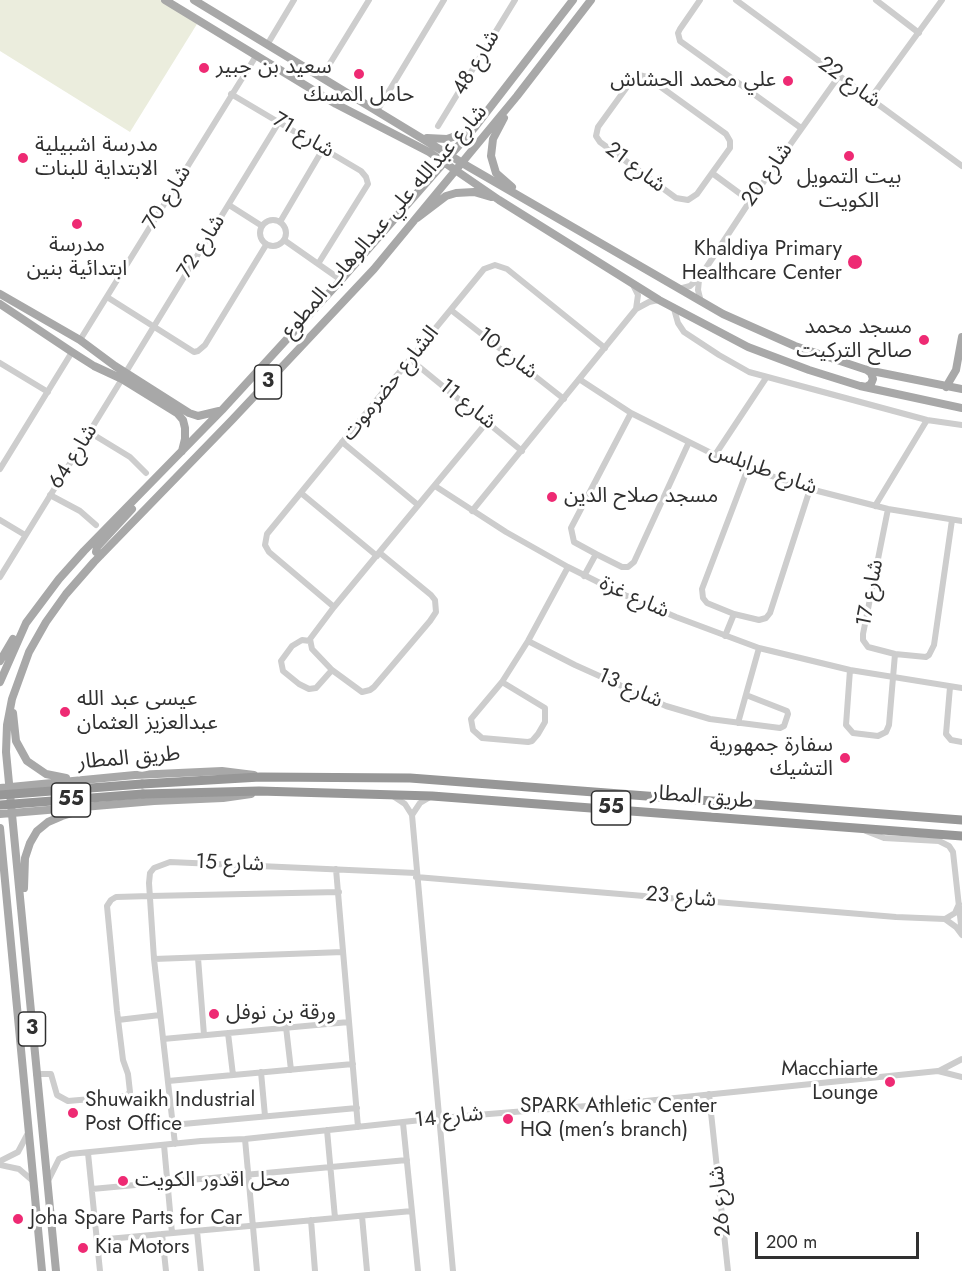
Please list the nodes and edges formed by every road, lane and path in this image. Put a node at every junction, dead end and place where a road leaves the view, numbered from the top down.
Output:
1 (165, 0) edge
2 (194, 0) edge
3 (294, 0) edge
4 (369, 0) edge
5 (444, 0) edge
6 (515, 0) edge
7 (573, 0) edge
8 (591, 0) edge
9 (700, 0) edge
10 (736, 0) edge
11 (876, 0) edge
12 (942, 0) edge
13 (208, 3) edge
14 (233, 24) junction
15 (247, 32) junction
16 (918, 33) junction
17 (225, 37) junction
18 (267, 45) junction
19 (239, 46) junction
20 (256, 56) junction
21 (839, 76) junction
22 (321, 78) junction
23 (344, 91) junction
24 (231, 94) junction
25 (517, 96) junction
26 (870, 99) junction
27 (336, 104) junction
28 (377, 111) junction
29 (279, 122) junction
30 (438, 126) dead end
31 (475, 128) junction
32 (801, 128) junction
33 (419, 136) junction
34 (323, 148) junction
35 (448, 159) junction
36 (462, 162) junction
37 (962, 166) edge
38 (455, 170) junction
39 (712, 173) junction
40 (526, 199) junction
41 (499, 200) junction
42 (750, 201) junction
43 (229, 205) junction
44 (280, 222) junction
45 (411, 222) junction
46 (262, 226) junction
47 (284, 240) junction
48 (266, 245) junction
49 (604, 245) junction
50 (595, 260) junction
51 (318, 264) junction
52 (700, 277) junction
53 (341, 280) junction
54 (633, 284) junction
55 (677, 289) junction
56 (0, 294) edge
57 (107, 297) junction
58 (659, 300) junction
59 (702, 303) junction
60 (0, 304) edge
61 (636, 309) junction
62 (674, 309) junction
63 (451, 310) junction
64 (59, 327) junction
65 (153, 327) junction
66 (962, 337) edge
67 (51, 339) junction
68 (80, 340) junction
69 (605, 348) junction
70 (72, 352) junction
71 (101, 354) junction
72 (960, 359) edge
73 (411, 360) junction
74 (0, 364) edge
75 (94, 366) junction
76 (867, 370) junction
77 (124, 376) junction
78 (891, 376) junction
79 (766, 378) junction
80 (579, 379) junction
81 (860, 386) junction
82 (946, 387) junction
83 (962, 389) edge
84 (48, 392) junction
85 (885, 393) junction
86 (564, 399) junction
87 (962, 408) edge
88 (222, 410) junction
89 (189, 413) junction
90 (631, 413) junction
91 (183, 420) junction
92 (927, 420) junction
93 (487, 422) junction
94 (962, 425) edge
95 (89, 432) junction
96 (342, 442) junction
97 (689, 442) junction
98 (522, 451) junction
99 (182, 452) junction
100 (715, 455) junction
101 (748, 468) junction
102 (0, 470) edge
103 (146, 473) dead end
104 (435, 486) junction
105 (810, 489) junction
106 (143, 490) junction
107 (301, 493) junction
108 (50, 495) junction
109 (418, 505) junction
110 (875, 506) junction
111 (888, 509) junction
112 (472, 511) junction
113 (0, 520) edge
114 (952, 520) junction
115 (962, 521) edge
116 (96, 525) dead end
117 (26, 535) junction
118 (378, 554) junction
119 (596, 554) junction
120 (101, 555) junction
121 (568, 567) junction
122 (584, 576) junction
123 (0, 577) edge
124 (334, 607) junction
125 (734, 614) junction
126 (26, 623) junction
127 (725, 636) junction
128 (310, 641) junction
129 (528, 641) junction
130 (759, 648) junction
131 (895, 654) junction
132 (0, 661) edge
133 (332, 670) junction
134 (850, 670) junction
135 (893, 678) junction
136 (0, 682) edge
137 (502, 682) junction
138 (950, 687) junction
139 (962, 688) edge
140 (746, 695) junction
141 (12, 699) junction
142 (738, 723) junction
143 (962, 742) edge
144 (260, 777) junction
145 (90, 780) junction
146 (42, 784) junction
147 (11, 787) junction
148 (0, 788) edge
149 (142, 789) junction
150 (259, 791) junction
151 (390, 794) junction
152 (0, 795) edge
153 (432, 796) junction
154 (677, 798) junction
155 (0, 805) edge
156 (102, 805) junction
157 (594, 807) junction
158 (47, 810) junction
159 (13, 813) junction
160 (0, 814) edge
161 (412, 815) junction
162 (962, 820) edge
163 (0, 828) edge
164 (858, 828) junction
165 (962, 836) edge
166 (336, 868) junction
167 (0, 869) edge
168 (416, 875) junction
169 (5, 880) junction
170 (3, 891) edge
171 (339, 892) junction
172 (150, 896) junction
173 (959, 904) junction
174 (945, 919) junction
175 (22, 924) junction
176 (962, 935) edge
177 (343, 952) junction
178 (198, 958) junction
179 (154, 959) junction
180 (160, 1015) junction
181 (118, 1020) junction
182 (349, 1022) junction
183 (286, 1027) junction
184 (228, 1033) junction
185 (32, 1035) junction
186 (204, 1035) junction
187 (19, 1037) junction
188 (163, 1039) junction
189 (353, 1064) junction
190 (962, 1068) edge
191 (291, 1070) junction
192 (938, 1071) junction
193 (261, 1072) junction
194 (36, 1074) junction
195 (232, 1075) junction
196 (168, 1081) junction
197 (710, 1094) junction
198 (357, 1108) junction
199 (265, 1116) junction
200 (440, 1118) junction
201 (403, 1123) junction
202 (172, 1125) junction
203 (358, 1127) junction
204 (327, 1130) junction
205 (28, 1132) junction
206 (245, 1139) junction
207 (175, 1144) junction
208 (164, 1145) junction
209 (88, 1153) junction
210 (407, 1160) junction
211 (0, 1163) edge
212 (330, 1167) junction
213 (248, 1174) junction
214 (47, 1182) junction
215 (167, 1182) junction
216 (34, 1183) junction
217 (92, 1189) junction
218 (412, 1211) junction
219 (362, 1216) junction
220 (334, 1218) junction
221 (311, 1220) junction
222 (252, 1225) junction
223 (197, 1231) junction
224 (172, 1233) junction
225 (162, 1234) junction
226 (97, 1240) junction
227 (42, 1271) edge
228 (56, 1271) edge
229 (100, 1271) edge
230 (166, 1271) edge
231 (201, 1271) edge
232 (257, 1271) edge
233 (315, 1271) edge
234 (367, 1271) edge
235 (418, 1271) edge
236 (453, 1271) edge
237 (728, 1271) edge

1 - 17 main road
2 - 13 main road
3 - 18 street
4 - 22 street
5 - 28 street
6 - 30 street, شارع 48
7 - 31 main road, شارع عبدالله علي عبدالوهاب المطوع / 3
8 - 25 main road, شارع عبدالله علي عبدالوهاب المطوع / 3
9 - 32 street
10 - 21 street, شارع 22
11 - 16 street
12 - 16 street
13 - 14 main road
14 - 15 main road
14 - 17 main road
15 - 18 main road
15 - 19 main road
16 - 26 street
17 - 19 main road
18 - 22 main road
19 - 20 main road
20 - 24 street, شارع 70
20 - 27 main road
21 - 26 street, شارع 22
21 - 32 street, شارع 20
22 - 23 main road
23 - 27 main road
23 - 28 main road
24 - 29 street, شارع 71
24 - 57 street, شارع 70
25 - 36 main road, شارع عبدالله علي عبدالوهاب المطوع / 3
25 - 40 main road
26 - 37 street, شارع 22
27 - 35 main road
28 - 33 main road
29 - 34 street, شارع 71
29 - 43 street, شارع 72
31 - 33 main road
31 - 35 main road, شارع عبدالله علي عبدالوهاب المطوع / 3
32 - 42 street, شارع 20
33 - 35 main road
34 - 44 street
34 - 51 street, شارع 71
35 - 36 main road
35 - 38 main road
35 - 53 main road, شارع عبدالله علي عبدالوهاب المطوع / 3
36 - 38 main road, شارع عبدالله علي عبدالوهاب المطوع / 3
36 - 40 main road
38 - 41 main road
38 - 45 main road, شارع عبدالله علي عبدالوهاب المطوع / 3
39 - 39 street, شارع 21
39 - 42 street
40 - 49 main road
41 - 45 main road
41 - 50 main road
42 - 52 street, شارع 20
43 - 46 street
43 - 65 street, شارع 72
44 - 46 street
44 - 47 street
45 - 120 main road, شارع عبدالله علي عبدالوهاب المطوع / 3
46 - 48 street
47 - 48 street
47 - 51 street
48 - 65 street
49 - 50 main road
49 - 55 main road
50 - 54 main road
51 - 53 street
52 - 55 street, شارع 20
52 - 59 street
53 - 88 main road, شارع عبدالله علي عبدالوهاب المطوع / 3
54 - 58 main road
54 - 61 street
55 - 59 main road
56 - 64 main road
57 - 65 street
57 - 68 street, شارع 70
58 - 61 street
58 - 62 main road
59 - 76 main road
60 - 67 main road
61 - 69 street
62 - 79 street
62 - 81 main road
63 - 69 street, الشارع حضرموت
63 - 73 street, الشارع حضرموت
63 - 86 street, شارع 10
64 - 67 main road
64 - 68 main road
65 - 77 street, شارع 72
66 - 72 main road
67 - 70 main road
68 - 71 main road
69 - 80 street
70 - 75 main road
70 - 84 street
71 - 75 main road
71 - 77 main road
72 - 82 main road
73 - 93 street, شارع 11
73 - 96 street, الشارع حضرموت
74 - 84 street
75 - 77 main road
76 - 78 main road
76 - 81 main road
77 - 89 main road
77 - 91 main road
77 - 95 street, شارع 64
78 - 82 main road
78 - 85 main road
79 - 92 street
79 - 100 street
80 - 86 street
80 - 90 street, شارع طرابلس
81 - 85 main road
82 - 83 main road
84 - 102 street
85 - 87 main road
86 - 98 street
88 - 89 main road
88 - 99 main road, شارع عبدالله علي عبدالوهاب المطوع / 3
89 - 91 main road
90 - 97 street, شارع طرابلس
90 - 119 street
91 - 99 main road
92 - 94 street
92 - 110 street
93 - 98 street, شارع 11
93 - 104 street
95 - 103 street
95 - 108 street, شارع 64
96 - 107 street, الشارع حضرموت
96 - 109 street
97 - 100 street, شارع طرابلس
97 - 119 street
98 - 112 street
99 - 106 main road, شارع عبدالله علي عبدالوهاب المطوع / 3
100 - 101 street, شارع طرابلس
101 - 105 street, شارع طرابلس
101 - 125 street
104 - 109 street
104 - 112 street, شارع غزة
105 - 110 street, شارع طرابلس
105 - 125 street
106 - 120 main road
106 - 126 main road, شارع عبدالله علي عبدالوهاب المطوع / 3
107 - 118 street
107 - 124 street, الشارع حضرموت
108 - 116 street
108 - 117 street, شارع 64
109 - 118 street
110 - 111 street, شارع طرابلس
111 - 114 street, شارع طرابلس
111 - 131 street, شارع 17
112 - 121 street, شارع غزة
113 - 117 street
114 - 115 street, شارع طرابلس
114 - 131 street
117 - 123 street, شارع 64
118 - 124 street
118 - 133 street
119 - 122 street
120 - 141 main road, شارع عبدالله علي عبدالوهاب المطوع / 3
121 - 122 street, شارع غزة
121 - 129 street
122 - 127 street, شارع غزة
124 - 128 street
125 - 127 street
126 - 132 main road
126 - 136 main road, شارع عبدالله علي عبدالوهاب المطوع / 3
127 - 130 street, شارع غزة
128 - 133 street
128 - 133 street
129 - 137 street
129 - 142 street, شارع 13
130 - 134 street, شارع غزة
130 - 140 street
131 - 135 street
134 - 135 street, شارع غزة
134 - 135 street
135 - 138 street, شارع غزة
137 - 137 street
138 - 139 street, شارع غزة
138 - 143 street
140 - 142 street
140 - 142 street, شارع 13
141 - 145 main road, 3
141 - 147 main road, شارع عبدالله علي عبدالوهاب المطوع / 3
144 - 145 main road, طريق المطار
144 - 149 highway, طريق المطار / 55
144 - 154 highway, طريق المطار / 55
145 - 146 main road, طريق المطار
146 - 147 main road, طريق المطار
146 - 158 main road
147 - 148 main road, طريق المطار
147 - 159 main road, 3
149 - 150 highway, طريق المطار / 55
149 - 152 highway, طريق المطار / 55, bridge
149 - 155 highway, طريق المطار / 55, bridge
150 - 151 highway, طريق المطار / 55
150 - 156 main road, طريق المطار
151 - 153 highway, طريق المطار / 55
151 - 161 street
153 - 157 highway, طريق المطار / 55
153 - 161 street
154 - 157 highway
154 - 162 highway, طريق المطار / 55
156 - 158 main road, طريق المطار
156 - 175 main road
157 - 164 highway, طريق المطار / 55
158 - 159 main road, طريق المطار
159 - 160 main road, طريق المطار
159 - 175 main road, 3
161 - 168 street
163 - 169 main road, 3
164 - 165 highway, طريق المطار / 55
164 - 173 street
166 - 168 street, شارع 15
166 - 171 street
166 - 172 street, شارع 15
167 - 169 main road
168 - 174 street, شارع 23
168 - 200 street
169 - 170 main road, 3
170 - 187 main road, 3
171 - 172 street, شارع 15
171 - 177 street
172 - 179 street, شارع 15
172 - 181 street, شارع 15
173 - 174 street
173 - 176 street
174 - 176 street
175 - 185 main road, 3
177 - 178 street
177 - 182 street
178 - 179 street
178 - 186 street
179 - 180 street, شارع 15
180 - 181 street
180 - 188 street, شارع 15
181 - 194 street
182 - 183 street
182 - 189 street
183 - 184 street
183 - 191 street
184 - 186 street
184 - 195 street
185 - 187 main road
185 - 194 main road, 3
186 - 188 street
187 - 205 main road, 3
188 - 196 street, شارع 15
189 - 191 street
189 - 198 street
190 - 192 street, شارع 14
190 - 192 street, شارع 14
191 - 193 street
192 - 197 street, شارع 14
193 - 195 street
193 - 199 street
194 - 214 main road, 3
195 - 196 street
196 - 202 street, شارع 15
197 - 200 street, شارع 14
197 - 237 street, شارع 26
198 - 199 street
198 - 203 street
199 - 202 street
200 - 201 street, شارع 14
200 - 236 street
201 - 203 street, شارع 14
201 - 210 street
202 - 207 street, شارع 15
203 - 204 street, شارع 14
204 - 206 street, شارع 14
204 - 212 street
205 - 211 street
205 - 216 main road, 3
206 - 207 street, شارع 14
206 - 213 street
207 - 208 street, شارع 14
208 - 209 street, شارع 14
208 - 215 street
209 - 214 street, شارع 14
209 - 217 street
210 - 212 street
210 - 218 street
211 - 216 street
212 - 213 street
212 - 220 street
213 - 215 street
213 - 222 street
214 - 228 main road, 3
215 - 217 street
215 - 224 street
216 - 227 main road, 3
217 - 226 street
218 - 219 street
218 - 235 street
219 - 220 street
219 - 234 street
220 - 221 street
221 - 222 street
221 - 233 street
222 - 223 street
222 - 232 street
223 - 224 street
223 - 231 street
224 - 225 street
225 - 226 street
225 - 230 street
226 - 229 street

